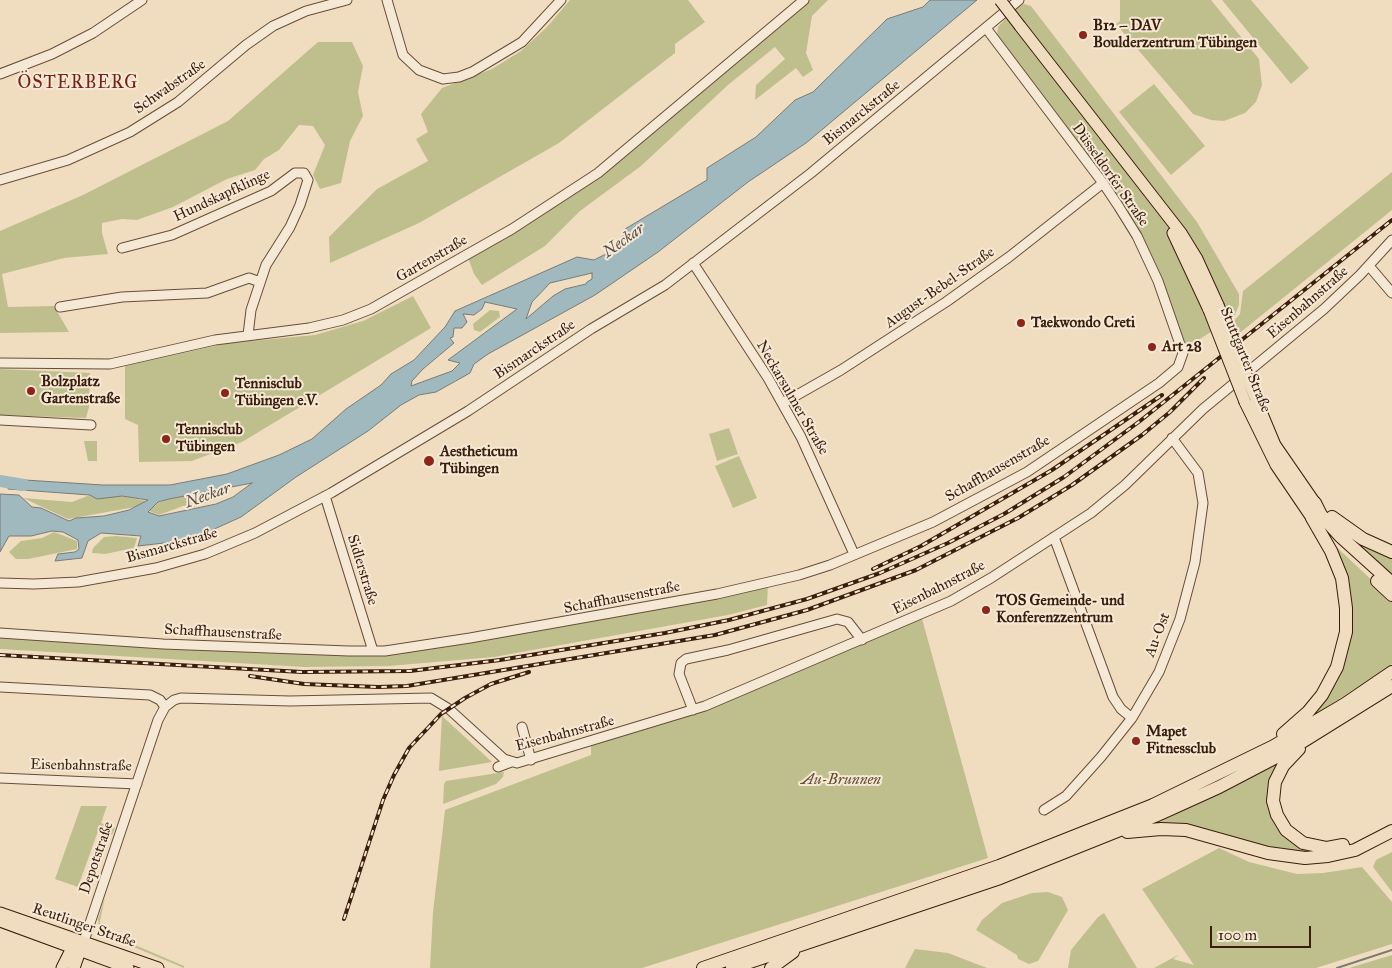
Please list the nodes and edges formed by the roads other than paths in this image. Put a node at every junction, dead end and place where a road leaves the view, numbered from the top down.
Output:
1 (142, 0) edge
2 (347, 0) edge
3 (387, 0) edge
4 (561, 0) edge
5 (804, 0) edge
6 (1000, 0) edge
7 (1019, 0) edge
8 (986, 28) junction
9 (0, 74) edge
10 (0, 180) edge
11 (1103, 182) junction
12 (1392, 240) edge
13 (122, 248) dead end
14 (693, 263) junction
15 (1369, 266) junction
16 (260, 282) junction
17 (1392, 293) edge
18 (60, 307) dead end
19 (248, 335) junction
20 (1183, 353) joint
21 (0, 363) edge
22 (1250, 400) junction
23 (783, 403) junction
24 (0, 420) edge
25 (91, 425) dead end
26 (1172, 438) junction
27 (325, 496) junction
28 (1315, 503) junction
29 (1312, 518) junction
30 (1054, 537) junction
31 (1392, 552) edge
32 (854, 554) junction
33 (0, 583) edge
34 (1392, 583) edge
35 (1392, 595) edge
36 (0, 633) edge
37 (862, 640) junction
38 (373, 651) junction
39 (1392, 672) edge
40 (1392, 686) edge
41 (0, 687) edge
42 (165, 707) junction
43 (693, 710) junction
44 (1132, 718) junction
45 (522, 728) dead end
46 (1308, 740) junction
47 (1274, 746) junction
48 (531, 760) junction
49 (511, 762) junction
50 (498, 768) dead end
51 (0, 778) edge
52 (137, 784) junction
53 (1044, 810) dead end
54 (1392, 821) edge
55 (1392, 831) edge
56 (1117, 833) junction
57 (0, 913) edge
58 (0, 921) edge
59 (53, 941) junction
60 (800, 945) junction
61 (79, 947) junction
62 (62, 968) edge
63 (74, 968) edge
64 (128, 968) edge
65 (158, 968) edge
66 (703, 968) edge
67 (732, 968) edge
68 (771, 968) edge

1 - 9 street
2 - 10 street, Schwabstraße
3 - 4 street
5 - 19 street, Gartenstraße
6 - 22 main road, Stuttgarter Straße, bridge
7 - 8 street, Bismarckstraße
8 - 11 street, Düsseldorfer Straße
8 - 14 street, Bismarckstraße
11 - 20 street, Düsseldorfer Straße
11 - 23 street, August-Bebel-Straße
12 - 15 street, Eisenbahnstraße
13 - 16 street, Hundskapfklinge
14 - 23 street, Neckarsulmer Straße
14 - 27 street, Bismarckstraße
15 - 17 street
15 - 26 street, Eisenbahnstraße
16 - 18 street
16 - 19 street, Hundskapfklinge
19 - 21 street, Gartenstraße
20 - 32 street, Schaffhausenstraße
22 - 28 main road, Stuttgarter Straße
22 - 29 main road, Stuttgarter Straße
23 - 32 street, Neckarsulmer Straße
24 - 25 street
26 - 30 street, Eisenbahnstraße
26 - 44 street, Au-Ost
27 - 33 street, Bismarckstraße
27 - 38 street, Sidlerstraße
28 - 31 highway
28 - 34 highway
29 - 35 highway
29 - 47 highway
30 - 37 street, Eisenbahnstraße
30 - 44 street
32 - 38 street, Schaffhausenstraße
36 - 38 street, Schaffhausenstraße
37 - 43 street, Eisenbahnstraße
37 - 43 street
39 - 47 highway
40 - 46 highway
41 - 42 street
42 - 49 street, Eisenbahnstraße
42 - 52 street, Eisenbahnstraße
43 - 48 street, Eisenbahnstraße
44 - 53 street, Au-Ost
45 - 48 street
46 - 54 highway
46 - 56 highway
47 - 66 highway
48 - 49 street, Eisenbahnstraße
49 - 50 street
51 - 52 street, Eisenbahnstraße
52 - 61 street, Depotstraße
55 - 56 highway
56 - 60 highway
57 - 61 main road, Reutlinger Straße
58 - 59 main road, Reutlinger Straße
59 - 61 main road, Reutlinger Straße
59 - 62 main road
60 - 67 highway
60 - 68 highway
61 - 62 main road
61 - 63 main road
61 - 64 main road, Reutlinger Straße
61 - 65 main road, Reutlinger Straße

